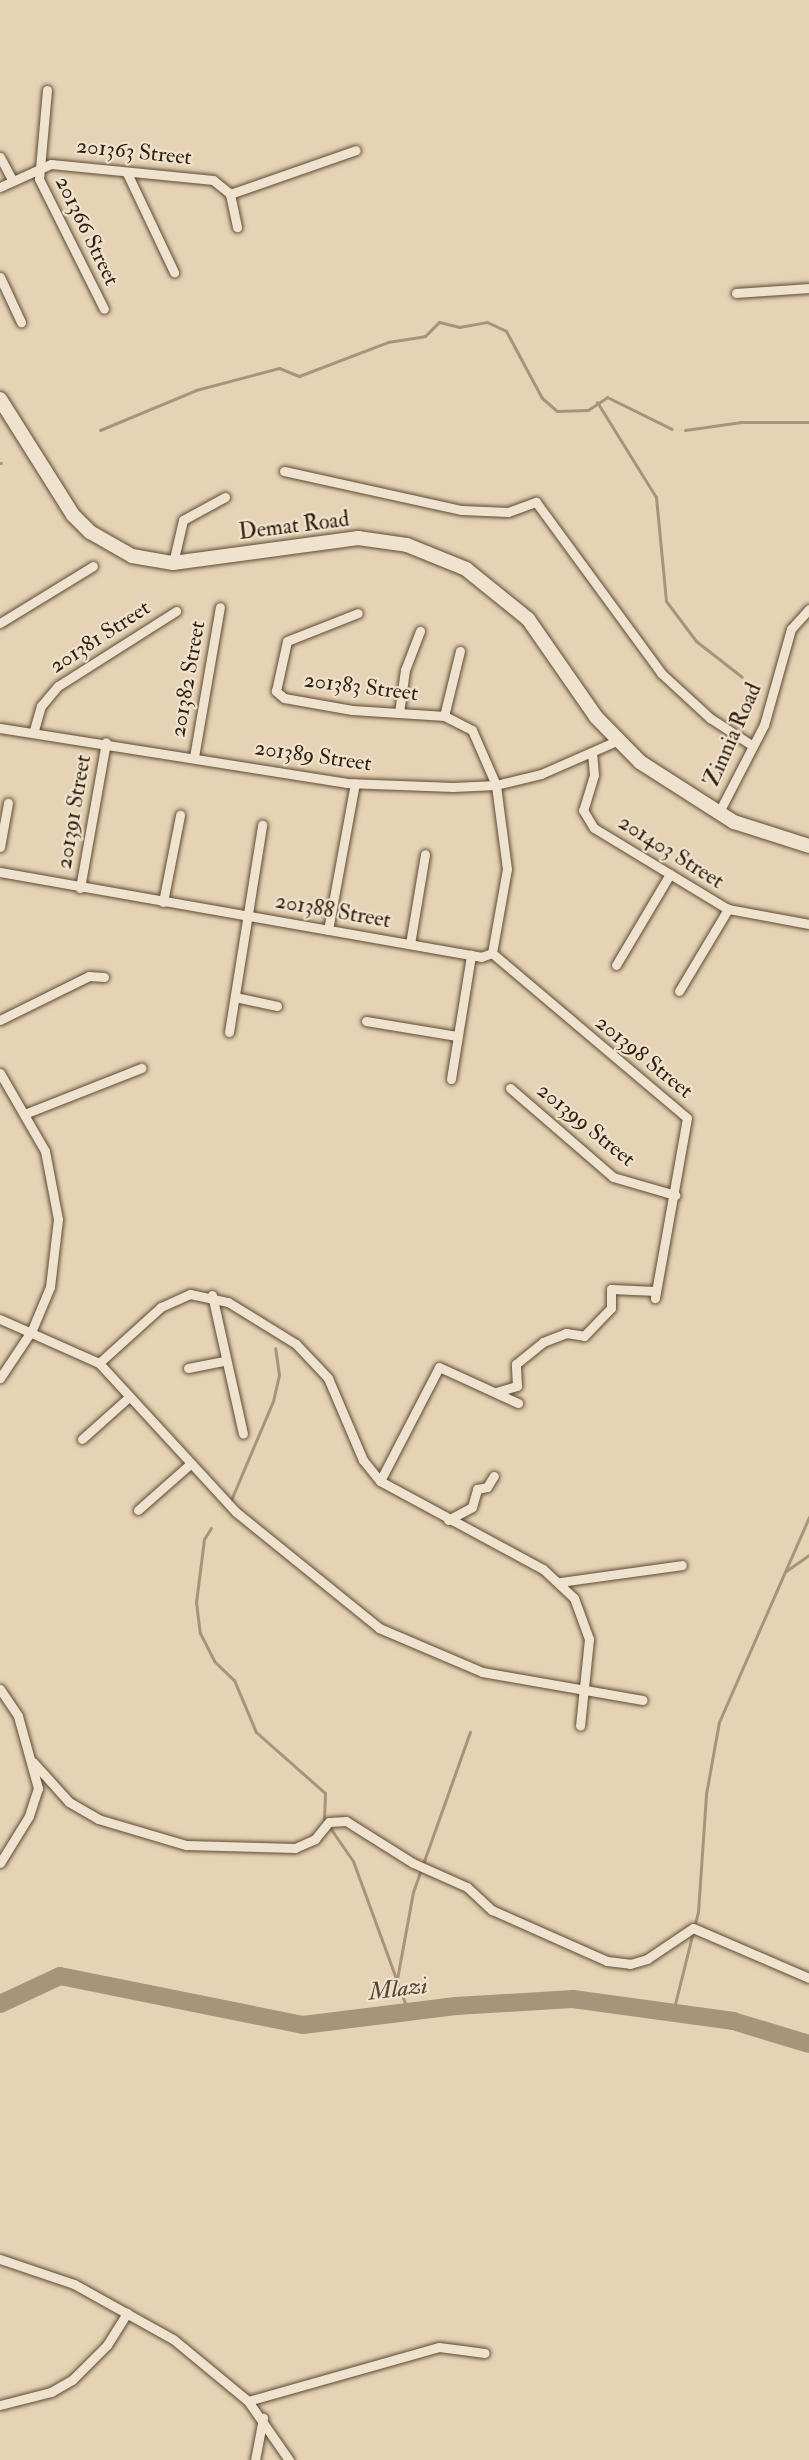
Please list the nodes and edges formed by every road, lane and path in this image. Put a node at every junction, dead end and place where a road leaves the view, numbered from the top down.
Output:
1 (47, 90) dead end
2 (356, 150) dead end
3 (0, 157) edge
4 (38, 168) junction
5 (127, 173) junction
6 (12, 180) junction
7 (0, 187) edge
8 (230, 194) junction
9 (237, 226) dead end
10 (174, 272) dead end
11 (0, 277) edge
12 (809, 288) edge
13 (736, 293) dead end
14 (104, 309) dead end
15 (21, 322) dead end
16 (0, 399) edge
17 (284, 471) dead end
18 (225, 497) dead end
19 (173, 563) junction
20 (93, 566) dead end
21 (220, 607) dead end
22 (809, 609) edge
23 (176, 611) dead end
24 (358, 613) dead end
25 (0, 623) edge
26 (420, 631) dead end
27 (459, 651) dead end
28 (399, 713) junction
29 (444, 716) junction
30 (0, 728) edge
31 (34, 730) junction
32 (616, 741) junction
33 (106, 742) junction
34 (753, 746) junction
35 (592, 752) junction
36 (194, 757) junction
37 (355, 783) junction
38 (496, 785) junction
39 (8, 803) dead end
40 (718, 814) junction
41 (180, 815) dead end
42 (262, 825) dead end
43 (809, 846) edge
44 (0, 847) edge
45 (425, 855) dead end
46 (0, 872) edge
47 (670, 874) junction
48 (80, 888) junction
49 (163, 902) junction
50 (728, 909) junction
51 (246, 916) junction
52 (809, 924) edge
53 (328, 930) junction
54 (410, 944) junction
55 (492, 953) junction
56 (471, 955) junction
57 (616, 965) dead end
58 (104, 977) dead end
59 (679, 991) dead end
60 (235, 997) junction
61 (277, 1006) dead end
62 (0, 1020) edge
63 (366, 1021) dead end
64 (229, 1032) dead end
65 (457, 1036) junction
66 (141, 1068) dead end
67 (0, 1074) edge
68 (452, 1079) dead end
69 (510, 1088) dead end
70 (27, 1113) junction
71 (675, 1195) junction
72 (212, 1295) junction
73 (0, 1319) edge
74 (32, 1330) junction
75 (224, 1360) junction
76 (99, 1363) junction
77 (188, 1368) dead end
78 (0, 1378) edge
79 (496, 1392) junction
80 (129, 1397) junction
81 (518, 1403) dead end
82 (243, 1434) dead end
83 (82, 1439) dead end
84 (189, 1464) junction
85 (494, 1476) dead end
86 (380, 1481) junction
87 (138, 1510) dead end
88 (448, 1521) junction
89 (681, 1565) dead end
90 (560, 1582) junction
91 (0, 1689) edge
92 (586, 1689) junction
93 (643, 1700) dead end
94 (580, 1726) dead end
95 (33, 1762) junction
96 (0, 1863) edge
97 (809, 1978) edge
98 (0, 2259) edge
99 (127, 2313) junction
100 (485, 2353) dead end
101 (248, 2401) junction
102 (0, 2405) edge
103 (263, 2418) junction
104 (255, 2460) edge
105 (289, 2460) edge

1 - 4 street
2 - 8 street
3 - 6 street
4 - 5 street, 201363 Street
4 - 6 street, 201363 Street
4 - 14 street, 201366 Street
5 - 8 street, 201363 Street
5 - 10 street
6 - 7 street, 201363 Street
8 - 9 street
11 - 15 street
12 - 13 street
16 - 19 street, Demat Road
17 - 34 street
18 - 19 street
19 - 32 street, Demat Road
20 - 25 street
21 - 36 street, 201382 Street
22 - 34 street, Zinnia Road
23 - 31 street, 201381 Street
24 - 28 street, 201383 Street
26 - 28 street
27 - 29 street
28 - 29 street, 201383 Street
29 - 38 street, 201383 Street
30 - 31 street, 201389 Street
31 - 33 street, 201389 Street
32 - 35 street, 201389 Street
32 - 40 street, Demat Road
33 - 36 street, 201389 Street
33 - 48 street, 201391 Street
34 - 40 street, Zinnia Road
35 - 38 street, 201389 Street
35 - 47 street, 201403 Street
36 - 37 street, 201389 Street
37 - 38 street, 201389 Street
37 - 53 street
38 - 55 street
39 - 44 street
40 - 43 street, Demat Road
41 - 49 street
42 - 51 street
45 - 54 street
46 - 48 street, 201388 Street
47 - 50 street, 201403 Street
47 - 57 street
48 - 49 street, 201388 Street
49 - 51 street, 201388 Street
50 - 52 street, 201403 Street
50 - 59 street
51 - 53 street, 201388 Street
51 - 60 street
53 - 54 street, 201388 Street
54 - 56 street, 201388 Street
55 - 56 street, 201388 Street
55 - 71 street, 201398 Street
56 - 65 street
58 - 62 street
60 - 61 street
60 - 64 street
63 - 65 street
65 - 68 street
66 - 70 street
67 - 70 street
69 - 71 street, 201399 Street
70 - 74 street
71 - 79 street, 201398 Street
72 - 75 street
72 - 76 street
72 - 86 street
73 - 74 street
74 - 76 street
74 - 78 street
75 - 77 street
75 - 82 street
76 - 80 street
79 - 81 street
79 - 86 street
80 - 83 street
80 - 84 street
84 - 87 street
84 - 92 street
85 - 88 street
86 - 88 street
88 - 90 street
89 - 90 street
90 - 92 street
91 - 95 street
92 - 93 street
92 - 94 street
95 - 96 street
95 - 97 street
98 - 99 street
99 - 101 street
99 - 102 street
100 - 101 street
101 - 103 street
103 - 104 street
103 - 105 street

